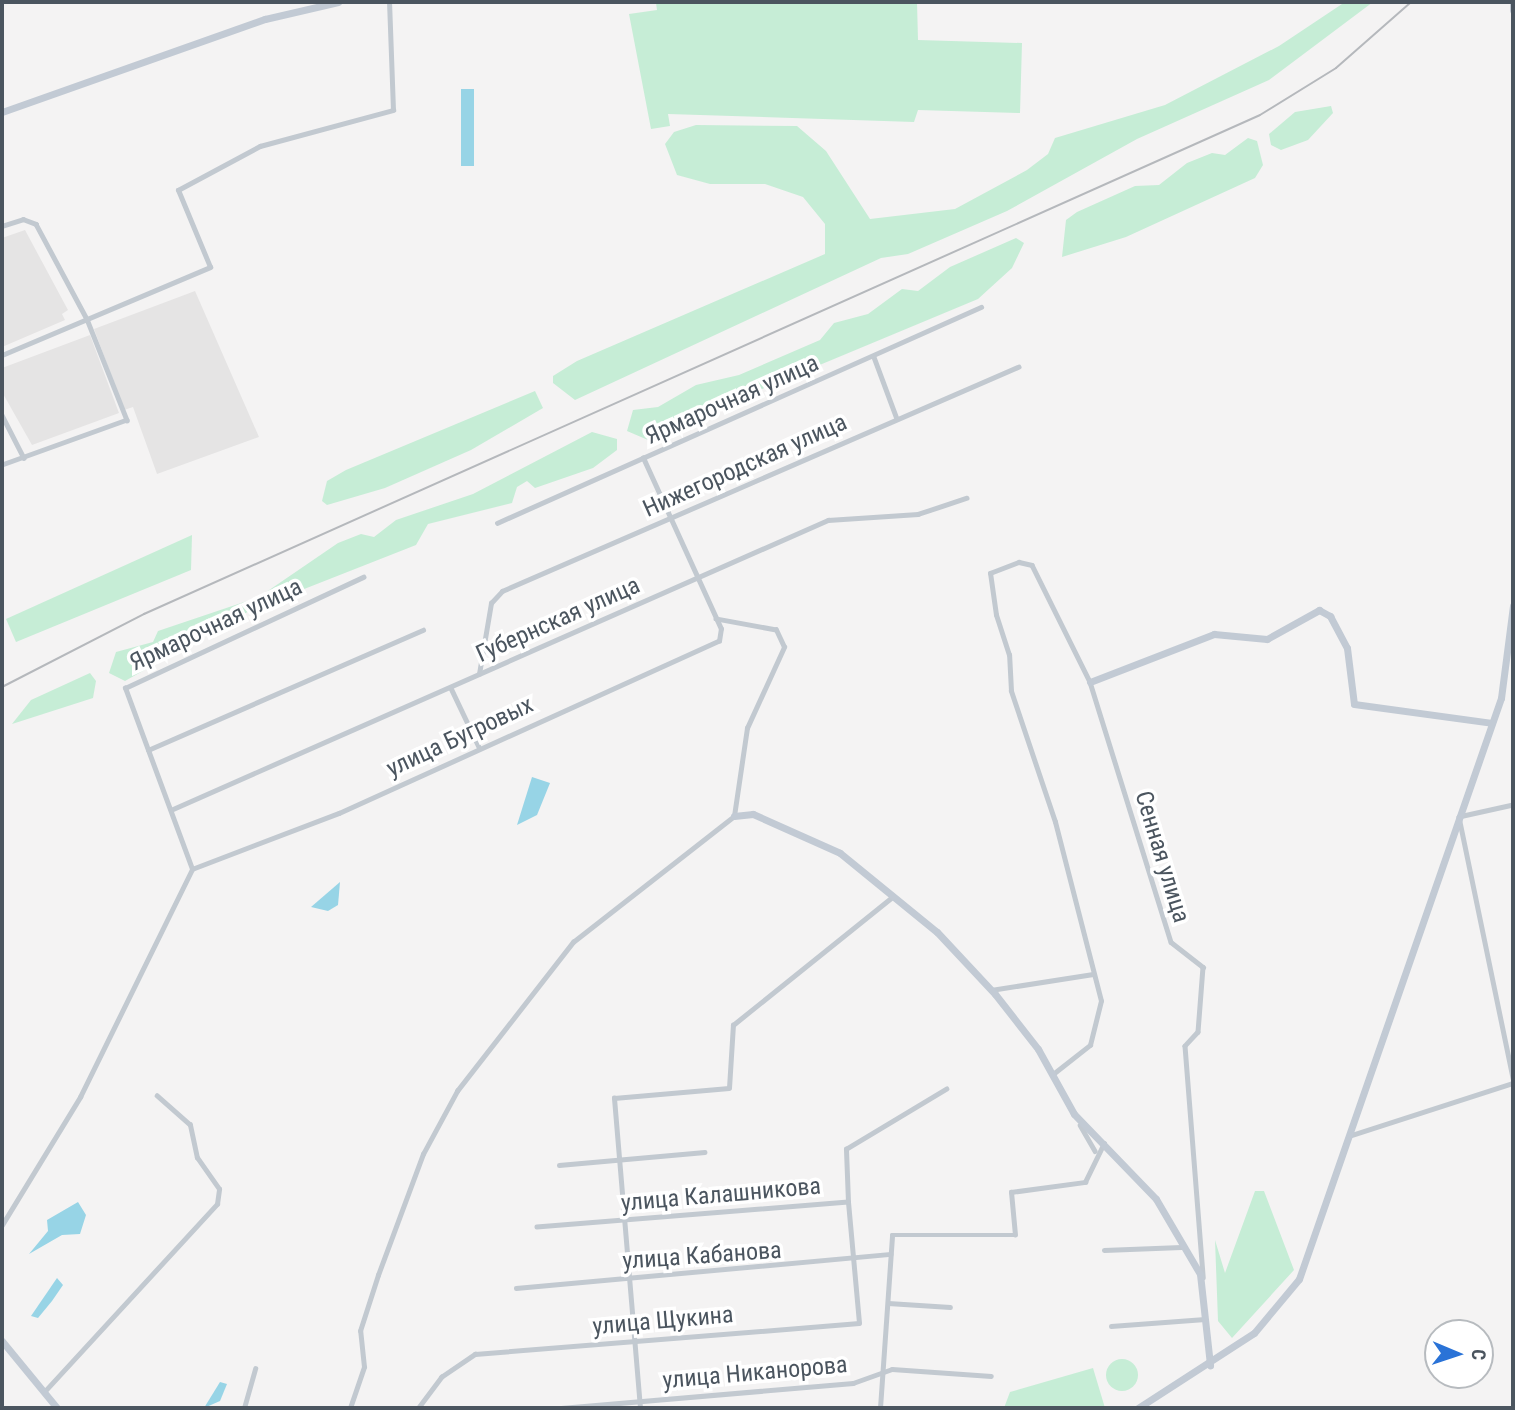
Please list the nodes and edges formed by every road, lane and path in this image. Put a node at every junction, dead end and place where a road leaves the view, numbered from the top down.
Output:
1 (338, 2) edge
2 (389, 2) edge
3 (1513, 2) edge
4 (1513, 10) edge
5 (2, 112) edge
6 (2, 226) edge
7 (981, 307) dead end
8 (88, 319) junction
9 (2, 355) edge
10 (874, 357) junction
11 (1018, 367) dead end
12 (2, 415) edge
13 (897, 419) junction
14 (24, 458) junction
15 (643, 458) junction
16 (2, 465) edge
17 (966, 498) dead end
18 (671, 518) junction
19 (497, 523) dead end
20 (363, 577) dead end
21 (697, 578) junction
22 (1513, 607) edge
23 (716, 619) junction
24 (423, 630) dead end
25 (479, 674) junction
26 (1090, 682) junction
27 (451, 688) junction
28 (1492, 723) junction
29 (478, 747) junction
30 (148, 750) junction
31 (1513, 806) edge
32 (173, 809) junction
33 (734, 816) junction
34 (192, 869) junction
35 (891, 898) junction
36 (1093, 974) junction
37 (991, 990) junction
38 (1053, 1074) junction
39 (1513, 1081) edge
40 (946, 1089) dead end
41 (158, 1096) dead end
42 (1074, 1114) junction
43 (1348, 1136) junction
44 (1104, 1143) junction
45 (1095, 1151) junction
46 (704, 1152) dead end
47 (618, 1160) junction
48 (559, 1165) dead end
49 (848, 1202) junction
50 (624, 1220) junction
51 (2, 1225) edge
52 (537, 1227) dead end
53 (1181, 1247) junction
54 (1104, 1250) dead end
55 (890, 1254) junction
56 (853, 1262) junction
57 (629, 1279) junction
58 (1204, 1283) junction
59 (516, 1288) dead end
60 (888, 1303) junction
61 (950, 1307) dead end
62 (1206, 1318) junction
63 (859, 1323) joint
64 (1111, 1326) dead end
65 (2, 1341) edge
66 (634, 1341) junction
67 (1210, 1365) junction
68 (255, 1369) dead end
69 (883, 1370) junction
70 (991, 1376) dead end
71 (45, 1391) junction
72 (639, 1401) junction
73 (57, 1408) edge
74 (244, 1408) edge
75 (350, 1408) edge
76 (418, 1408) edge
77 (561, 1408) edge
78 (640, 1408) edge
79 (880, 1408) edge
80 (1138, 1408) edge

1 - 5 street
2 - 8 street
3 - 4 street
6 - 8 street
7 - 10 street, Ярмарочная улица
8 - 9 street
8 - 14 street
10 - 13 street
10 - 15 street, Ярмарочная улица
11 - 13 street, Нижегородская улица
12 - 14 street
13 - 18 street, Нижегородская улица
14 - 16 street
15 - 18 street
15 - 19 street, Ярмарочная улица
17 - 21 street, Губернская улица
18 - 21 street
18 - 25 street, Нижегородская улица
20 - 30 street, Ярмарочная улица
21 - 23 street
21 - 25 street, Губернская улица
22 - 28 street
23 - 29 street, улица Бугровых
23 - 33 street
24 - 30 street
25 - 27 street, Губернская улица
26 - 28 street
26 - 36 street, Сенная улица
26 - 58 street, Сенная улица
27 - 29 street
27 - 32 street, Губернская улица
28 - 43 street
29 - 34 street, улица Бугровых
30 - 32 street
31 - 39 street
32 - 34 street
33 - 35 street
33 - 75 street
34 - 51 street
35 - 37 street
35 - 47 street
36 - 37 street
36 - 38 street
37 - 38 street
38 - 42 street
39 - 43 street
40 - 49 street
41 - 71 street
42 - 44 street
42 - 45 street
43 - 67 street
44 - 45 street
44 - 53 street
45 - 55 street
46 - 47 street
47 - 48 street
47 - 50 street
49 - 50 street, улица Калашникова
49 - 56 street, улица Калашникова
50 - 52 street, улица Калашникова
50 - 57 street
53 - 54 street
53 - 58 street
55 - 56 street, улица Кабанова
55 - 60 street
56 - 57 street, улица Кабанова
56 - 63 street, улица Калашникова
57 - 59 street, улица Кабанова
57 - 66 street
58 - 62 street
60 - 61 street
60 - 69 street
62 - 64 street
62 - 67 street
63 - 66 street, улица Щукина
65 - 71 street
66 - 72 street
66 - 76 street, улица Щукина
67 - 80 street
68 - 74 street
69 - 70 street, улица Никанорова
69 - 72 street, улица Никанорова
69 - 79 street
71 - 73 street
72 - 77 street, улица Никанорова
72 - 78 street

